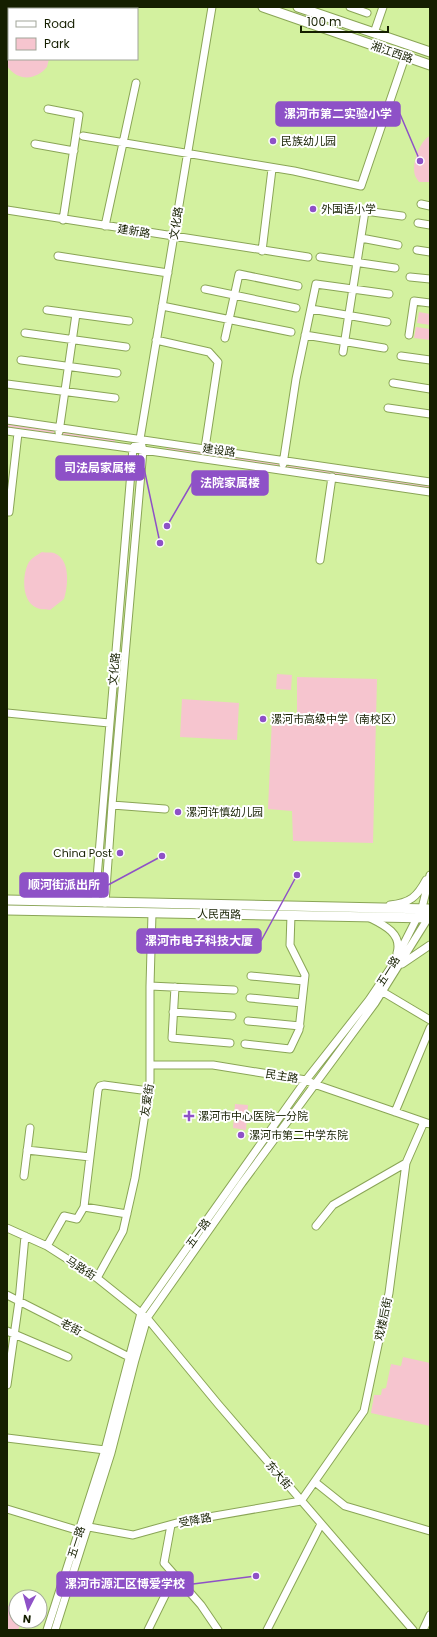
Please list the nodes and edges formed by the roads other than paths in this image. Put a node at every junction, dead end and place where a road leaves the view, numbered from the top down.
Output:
1 (212, 7) edge
2 (263, 7) edge
3 (350, 7) edge
4 (383, 7) edge
5 (302, 8) edge
6 (367, 13) dead end
7 (374, 34) junction
8 (430, 52) edge
9 (405, 57) junction
10 (430, 65) edge
11 (136, 83) dead end
12 (48, 110) dead end
13 (83, 136) dead end
14 (123, 143) junction
15 (35, 144) dead end
16 (74, 151) junction
17 (188, 155) junction
18 (272, 169) junction
19 (421, 204) dead end
20 (430, 206) edge
21 (7, 210) edge
22 (402, 216) dead end
23 (63, 220) junction
24 (418, 223) dead end
25 (430, 225) edge
26 (105, 226) junction
27 (174, 237) junction
28 (361, 238) junction
29 (398, 245) dead end
30 (417, 250) dead end
31 (262, 251) junction
32 (430, 252) edge
33 (58, 256) dead end
34 (308, 257) dead end
35 (320, 257) dead end
36 (357, 262) junction
37 (395, 268) dead end
38 (168, 274) junction
39 (410, 276) dead end
40 (430, 279) edge
41 (298, 286) dead end
42 (206, 289) dead end
43 (353, 289) junction
44 (389, 294) dead end
45 (234, 296) junction
46 (430, 303) edge
47 (162, 306) junction
48 (296, 308) dead end
49 (311, 309) junction
50 (47, 310) dead end
51 (76, 314) junction
52 (349, 315) junction
53 (229, 320) junction
54 (129, 321) dead end
55 (387, 322) dead end
56 (291, 332) dead end
57 (25, 333) dead end
58 (306, 335) junction
59 (410, 335) dead end
60 (225, 338) dead end
61 (72, 339) junction
62 (156, 340) junction
63 (345, 342) junction
64 (126, 346) dead end
65 (384, 348) dead end
66 (344, 352) dead end
67 (402, 356) dead end
68 (21, 360) dead end
69 (430, 360) edge
70 (68, 366) junction
71 (117, 373) dead end
72 (392, 383) dead end
73 (7, 384) edge
74 (430, 388) edge
75 (65, 392) junction
76 (115, 398) dead end
77 (388, 408) dead end
78 (430, 414) edge
79 (7, 420) edge
80 (60, 427) junction
81 (7, 431) edge
82 (18, 433) junction
83 (58, 438) junction
84 (140, 439) junction
85 (133, 448) junction
86 (205, 448) junction
87 (144, 450) junction
88 (284, 460) junction
89 (282, 470) junction
90 (332, 477) junction
91 (430, 482) edge
92 (430, 492) edge
93 (7, 512) edge
94 (320, 560) dead end
95 (7, 713) edge
96 (109, 723) junction
97 (112, 805) junction
98 (165, 809) dead end
99 (430, 874) edge
100 (96, 892) junction
101 (106, 898) junction
102 (7, 900) edge
103 (96, 902) junction
104 (373, 907) junction
105 (426, 908) edge
106 (7, 910) edge
107 (152, 913) junction
108 (291, 915) junction
109 (364, 916) junction
110 (430, 917) edge
111 (417, 918) junction
112 (430, 945) edge
113 (397, 964) junction
114 (251, 976) dead end
115 (304, 981) junction
116 (150, 986) junction
117 (175, 987) junction
118 (234, 990) dead end
119 (382, 992) junction
120 (250, 998) dead end
121 (302, 1004) junction
122 (174, 1012) junction
123 (232, 1016) dead end
124 (430, 1020) edge
125 (248, 1021) dead end
126 (300, 1026) junction
127 (430, 1028) edge
128 (230, 1043) dead end
129 (244, 1044) dead end
130 (151, 1065) junction
131 (306, 1080) junction
132 (314, 1084) junction
133 (149, 1091) junction
134 (395, 1112) junction
135 (427, 1123) edge
136 (30, 1128) dead end
137 (27, 1150) junction
138 (90, 1157) junction
139 (406, 1163) junction
140 (24, 1176) dead end
141 (84, 1207) junction
142 (127, 1214) junction
143 (316, 1226) dead end
144 (7, 1228) edge
145 (25, 1236) junction
146 (47, 1246) junction
147 (97, 1278) junction
148 (7, 1295) edge
149 (19, 1301) junction
150 (141, 1313) junction
151 (147, 1318) junction
152 (7, 1331) edge
153 (14, 1334) junction
154 (68, 1357) dead end
155 (132, 1358) junction
156 (7, 1385) edge
157 (7, 1438) edge
158 (106, 1450) junction
159 (315, 1482) junction
160 (301, 1501) junction
161 (7, 1509) edge
162 (321, 1524) junction
163 (171, 1525) junction
164 (86, 1530) junction
165 (430, 1531) edge
166 (175, 1575) junction
167 (430, 1614) edge
168 (47, 1630) edge
169 (55, 1630) edge
170 (148, 1630) edge
171 (218, 1630) edge
172 (267, 1630) edge
173 (413, 1630) edge
174 (422, 1630) edge

1 - 17 street, 文化路
2 - 9 main road, 湘江西路
3 - 6 street
4 - 7 street
5 - 7 main road, 湘江西路
7 - 8 main road, 湘江西路
9 - 10 main road, 湘江西路
9 - 18 street
11 - 14 street
12 - 16 street
13 - 14 street
14 - 17 street
14 - 26 street
15 - 16 street
16 - 23 street
17 - 18 street
17 - 27 street, 文化路
18 - 31 street
19 - 20 street
21 - 23 street, 建新路
22 - 28 street
23 - 26 street, 建新路
24 - 25 street
26 - 27 street, 建新路
27 - 31 street, 建新路
27 - 38 street, 文化路
28 - 29 street
28 - 36 street
30 - 32 street
31 - 34 street, 建新路
33 - 38 street
35 - 36 street
36 - 37 street
36 - 43 street
38 - 47 street, 文化路
39 - 40 street
41 - 45 street
42 - 45 street
43 - 44 street
43 - 49 street
43 - 52 street
45 - 48 street
45 - 53 street
46 - 59 street
47 - 53 street
47 - 62 street, 文化路
49 - 52 street
49 - 58 street
50 - 51 street
51 - 54 street
51 - 61 street
52 - 55 street
52 - 63 street
53 - 56 street
53 - 60 street
57 - 61 street
58 - 63 street
58 - 88 street
61 - 64 street
61 - 70 street
62 - 84 street, 文化路
62 - 86 street
63 - 65 street
63 - 66 street
67 - 69 street
68 - 70 street
70 - 71 street
70 - 75 street
72 - 74 street
73 - 75 street
75 - 76 street
75 - 80 street
77 - 78 street
79 - 80 street, 建设路
80 - 83 street
80 - 84 street, 建设路
81 - 82 street, 建设路
82 - 83 street, 建设路
82 - 93 street
83 - 85 street, 建设路
84 - 85 street, 文化路
84 - 86 street, 建设路
84 - 87 street, 文化路
85 - 87 street, 建设路
85 - 96 street, 文化路
86 - 88 street, 建设路
87 - 89 street, 建设路
87 - 97 street, 文化路
88 - 89 street
88 - 91 street, 建设路
89 - 90 street, 建设路
90 - 92 street, 建设路
90 - 94 street
95 - 96 street
96 - 100 street, 文化路
97 - 98 street
97 - 101 street, 文化路
99 - 104 street
99 - 105 street, 五一路
100 - 101 street
100 - 103 street, 文化路
101 - 103 main road, 人民西路
101 - 104 main road, 人民西路
102 - 103 main road, 人民西路
104 - 105 main road, 人民西路
105 - 111 street, 五一路
106 - 107 main road, 人民西路
107 - 108 main road, 人民西路
107 - 116 street, 友爱街
108 - 109 main road, 人民西路
108 - 115 street
109 - 111 main road, 人民西路
109 - 113 street
110 - 111 main road, 人民西路
110 - 113 street, 五一路
111 - 113 street, 五一路
112 - 113 street
113 - 119 street, 五一路
113 - 131 street, 五一路
114 - 115 street
115 - 121 street
116 - 117 street
116 - 130 street, 友爱街
117 - 118 street
117 - 122 street
119 - 124 street
119 - 132 street, 五一路
120 - 121 street
121 - 126 street
122 - 123 street
122 - 128 street
125 - 126 street
126 - 129 street
127 - 134 street
130 - 131 street, 民主路
130 - 133 street, 友爱街
131 - 132 street, 民主路
131 - 150 street, 五一路
132 - 134 street, 民主路
132 - 151 street, 五一路
133 - 138 street
133 - 142 street, 友爱街
134 - 135 street, 民主路
135 - 139 street, 戏楼后街
136 - 137 street
137 - 138 street
137 - 140 street
138 - 141 street
139 - 143 street
139 - 159 street, 戏楼后街
141 - 142 street
141 - 146 street
142 - 147 street, 友爱街
144 - 145 street, 马路街
145 - 146 street, 马路街
145 - 149 street
146 - 147 street, 马路街
147 - 150 street, 马路街
148 - 149 street, 老街
149 - 153 street
149 - 155 street, 老街
150 - 151 street, 马路街
150 - 155 street, 五一路
151 - 155 street, 五一路
151 - 160 street, 东大街
152 - 153 street
153 - 154 street
153 - 156 street
155 - 158 street, 五一路
155 - 164 street, 五一路
157 - 158 street
158 - 164 street, 五一路
159 - 160 street, 戏楼后街
159 - 165 street
160 - 162 street, 东大街
160 - 163 street, 受降路
161 - 164 street, 受降路
162 - 172 street
162 - 173 street, 东大街
163 - 164 street, 受降路
163 - 166 street
164 - 168 street, 五一路
164 - 169 street, 五一路
166 - 170 street
166 - 171 street
167 - 174 street

